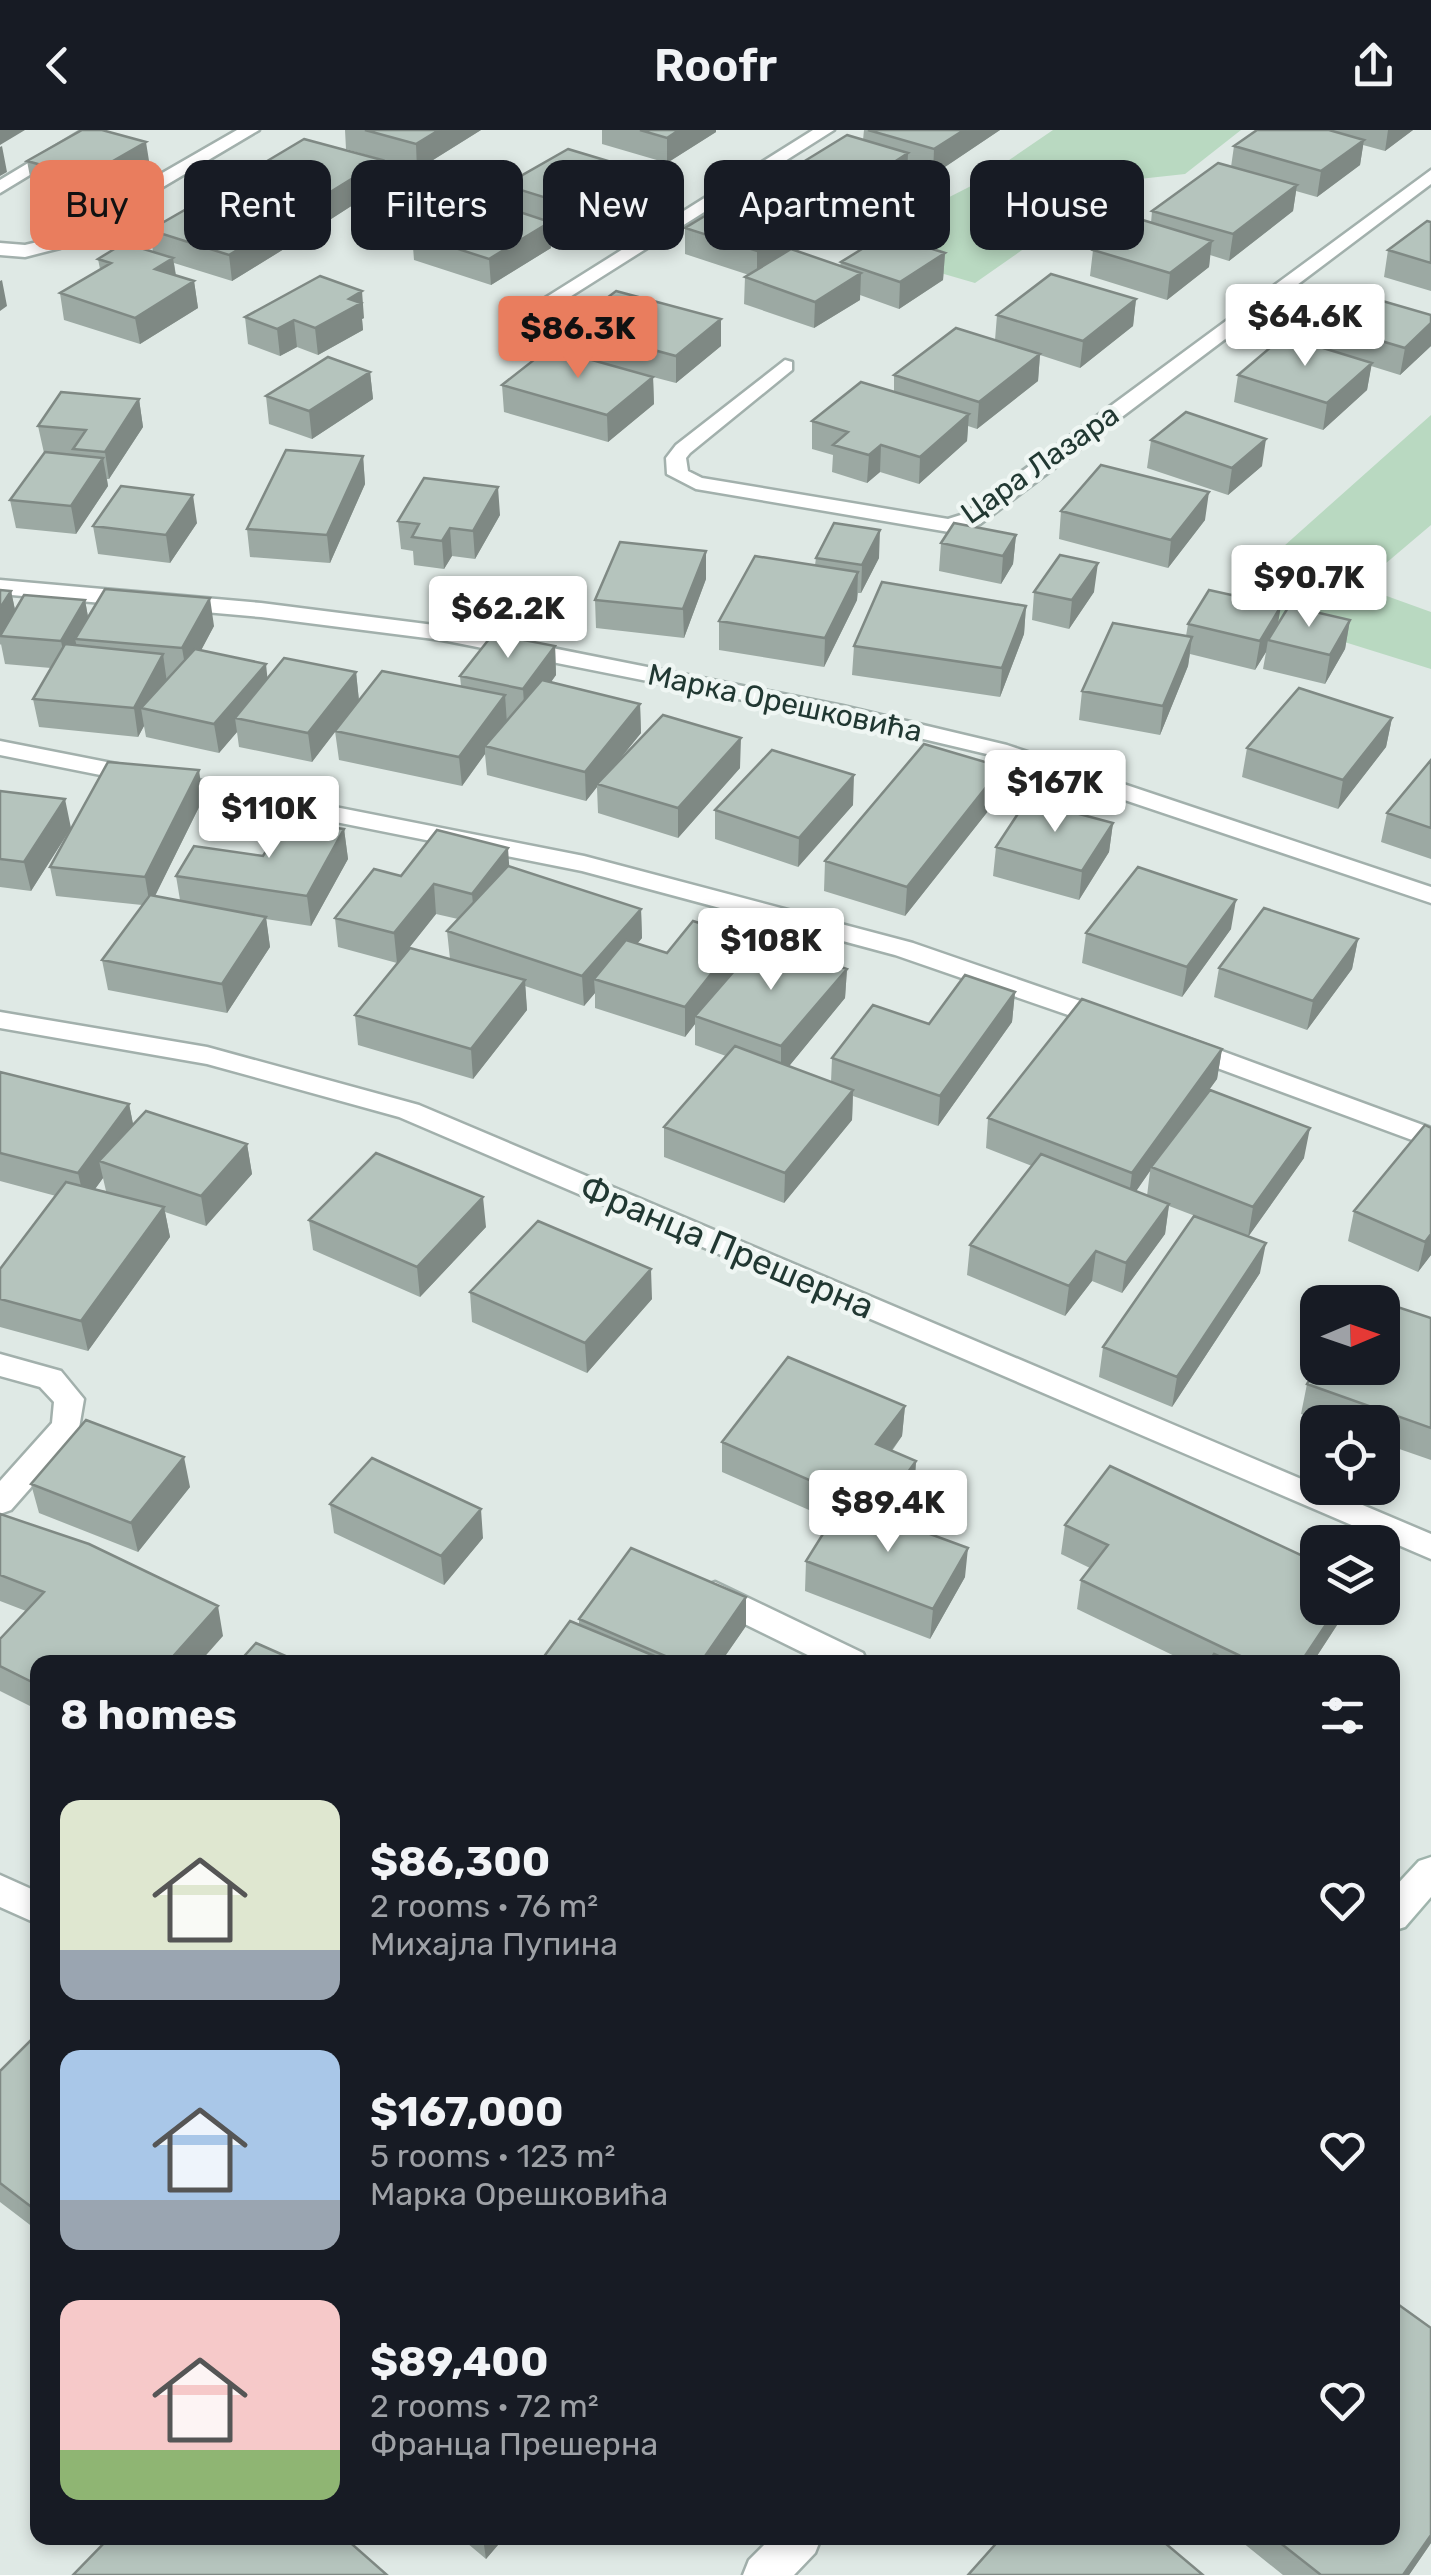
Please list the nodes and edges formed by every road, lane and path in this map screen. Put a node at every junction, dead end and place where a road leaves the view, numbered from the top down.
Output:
1 (95, 130) edge
2 (250, 130) edge
3 (825, 130) edge
4 (1431, 175) edge
5 (0, 188) edge
6 (0, 249) edge
7 (531, 313) dead end
8 (785, 366) dead end
9 (0, 587) edge
10 (0, 748) edge
11 (1431, 895) edge
12 (0, 1020) edge
13 (1128, 1026) edge
14 (1165, 1039) edge
15 (1431, 1138) edge
16 (0, 1364) edge
17 (0, 1502) edge
18 (1431, 1547) edge
19 (715, 1595) edge
20 (837, 1655) edge
21 (1431, 1872) edge
22 (0, 1890) edge
23 (30, 1905) edge
24 (1400, 1907) edge
25 (793, 2545) edge
26 (764, 2575) edge

1 - 5 street
2 - 6 street
3 - 7 street
4 - 8 street, Цара Лазара
9 - 11 street, Марка Орешковића
10 - 13 street
12 - 18 street, Франца Прешерна
14 - 15 street
16 - 17 street
19 - 20 street
21 - 24 street
22 - 23 street
25 - 26 street

